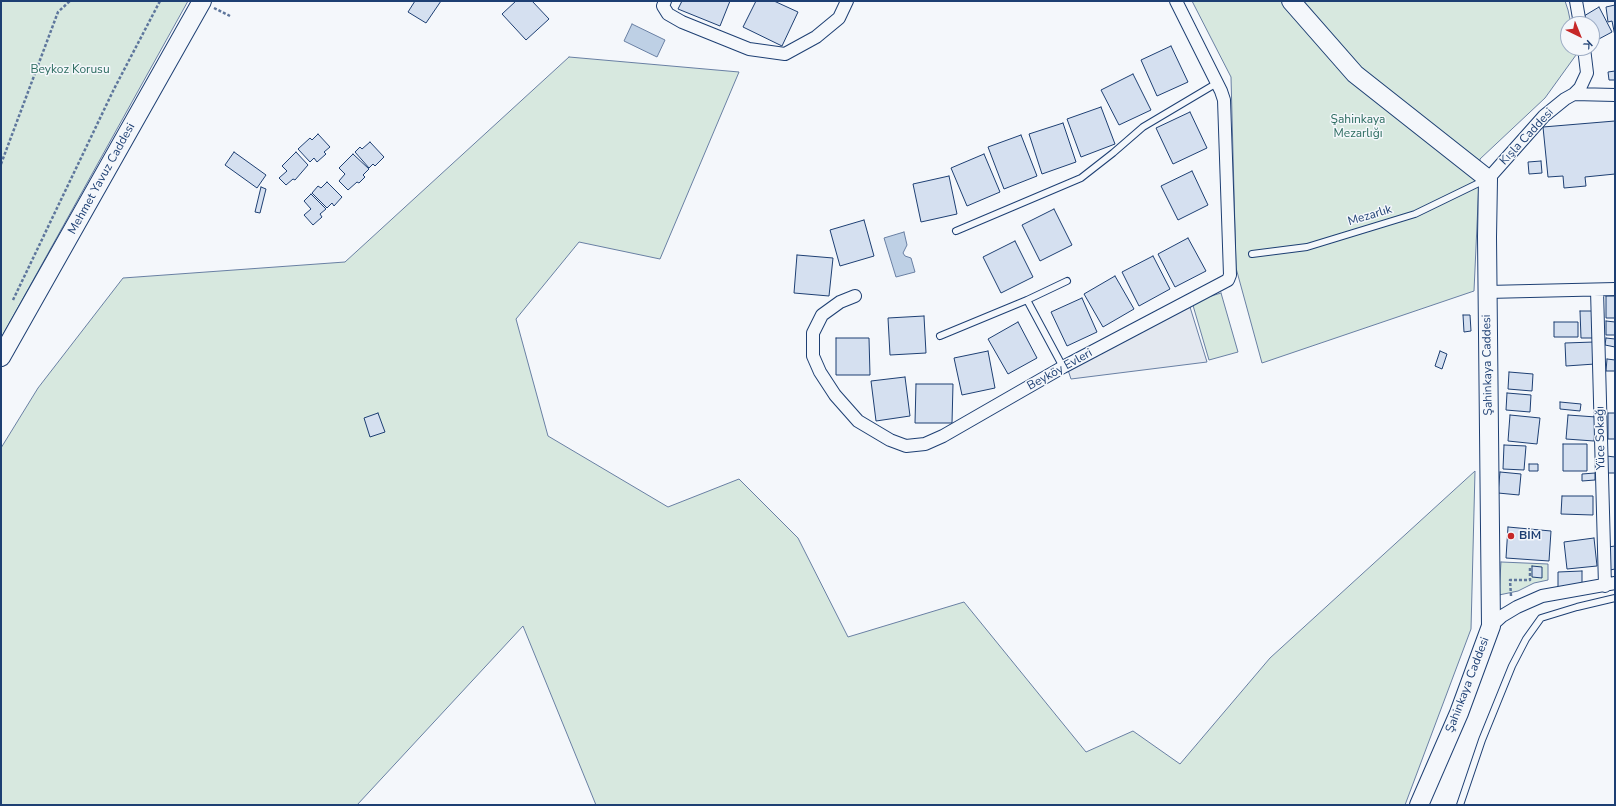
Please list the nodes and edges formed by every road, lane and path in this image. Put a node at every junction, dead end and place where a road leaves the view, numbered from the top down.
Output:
1 (70, 1) edge
2 (160, 1) edge
3 (202, 1) edge
4 (665, 1) edge
5 (847, 1) edge
6 (1176, 1) edge
7 (1291, 1) edge
8 (1576, 1) edge
9 (1579, 16) edge
10 (1585, 56) edge
11 (1217, 83) junction
12 (1574, 94) junction
13 (1615, 95) edge
14 (1, 164) edge
15 (1488, 179) junction
16 (956, 231) dead end
17 (1252, 254) dead end
18 (1067, 281) dead end
19 (1615, 289) edge
20 (1597, 290) junction
21 (1487, 292) junction
22 (855, 296) dead end
23 (1027, 300) junction
24 (10, 306) dead end
25 (940, 336) dead end
26 (1, 357) edge
27 (1062, 367) junction
28 (1530, 568) dead end
29 (1610, 584) edge
30 (1615, 598) edge
31 (1511, 610) junction
32 (1491, 626) junction
33 (1419, 805) edge
34 (1460, 805) edge

1 - 14 path
2 - 24 path
3 - 26 street, Mehmet Yavuz Caddesi
4 - 5 street
6 - 11 street, Beyköy Evleri
7 - 15 street
8 - 9 street
10 - 12 street
11 - 16 lane
11 - 27 street, Beyköy Evleri
12 - 13 street
12 - 15 street, Kışla Caddesi
15 - 17 lane, Mezarlık
15 - 21 street, Şahinkaya Caddesi
18 - 23 lane
19 - 20 street
20 - 21 street
20 - 29 street, Yüce Sokağı
21 - 32 street, Şahinkaya Caddesi
22 - 27 street, Beyköy Evleri
23 - 25 lane
23 - 27 lane
28 - 31 path
29 - 31 street
30 - 34 lane
31 - 32 street
32 - 33 street, Şahinkaya Caddesi

